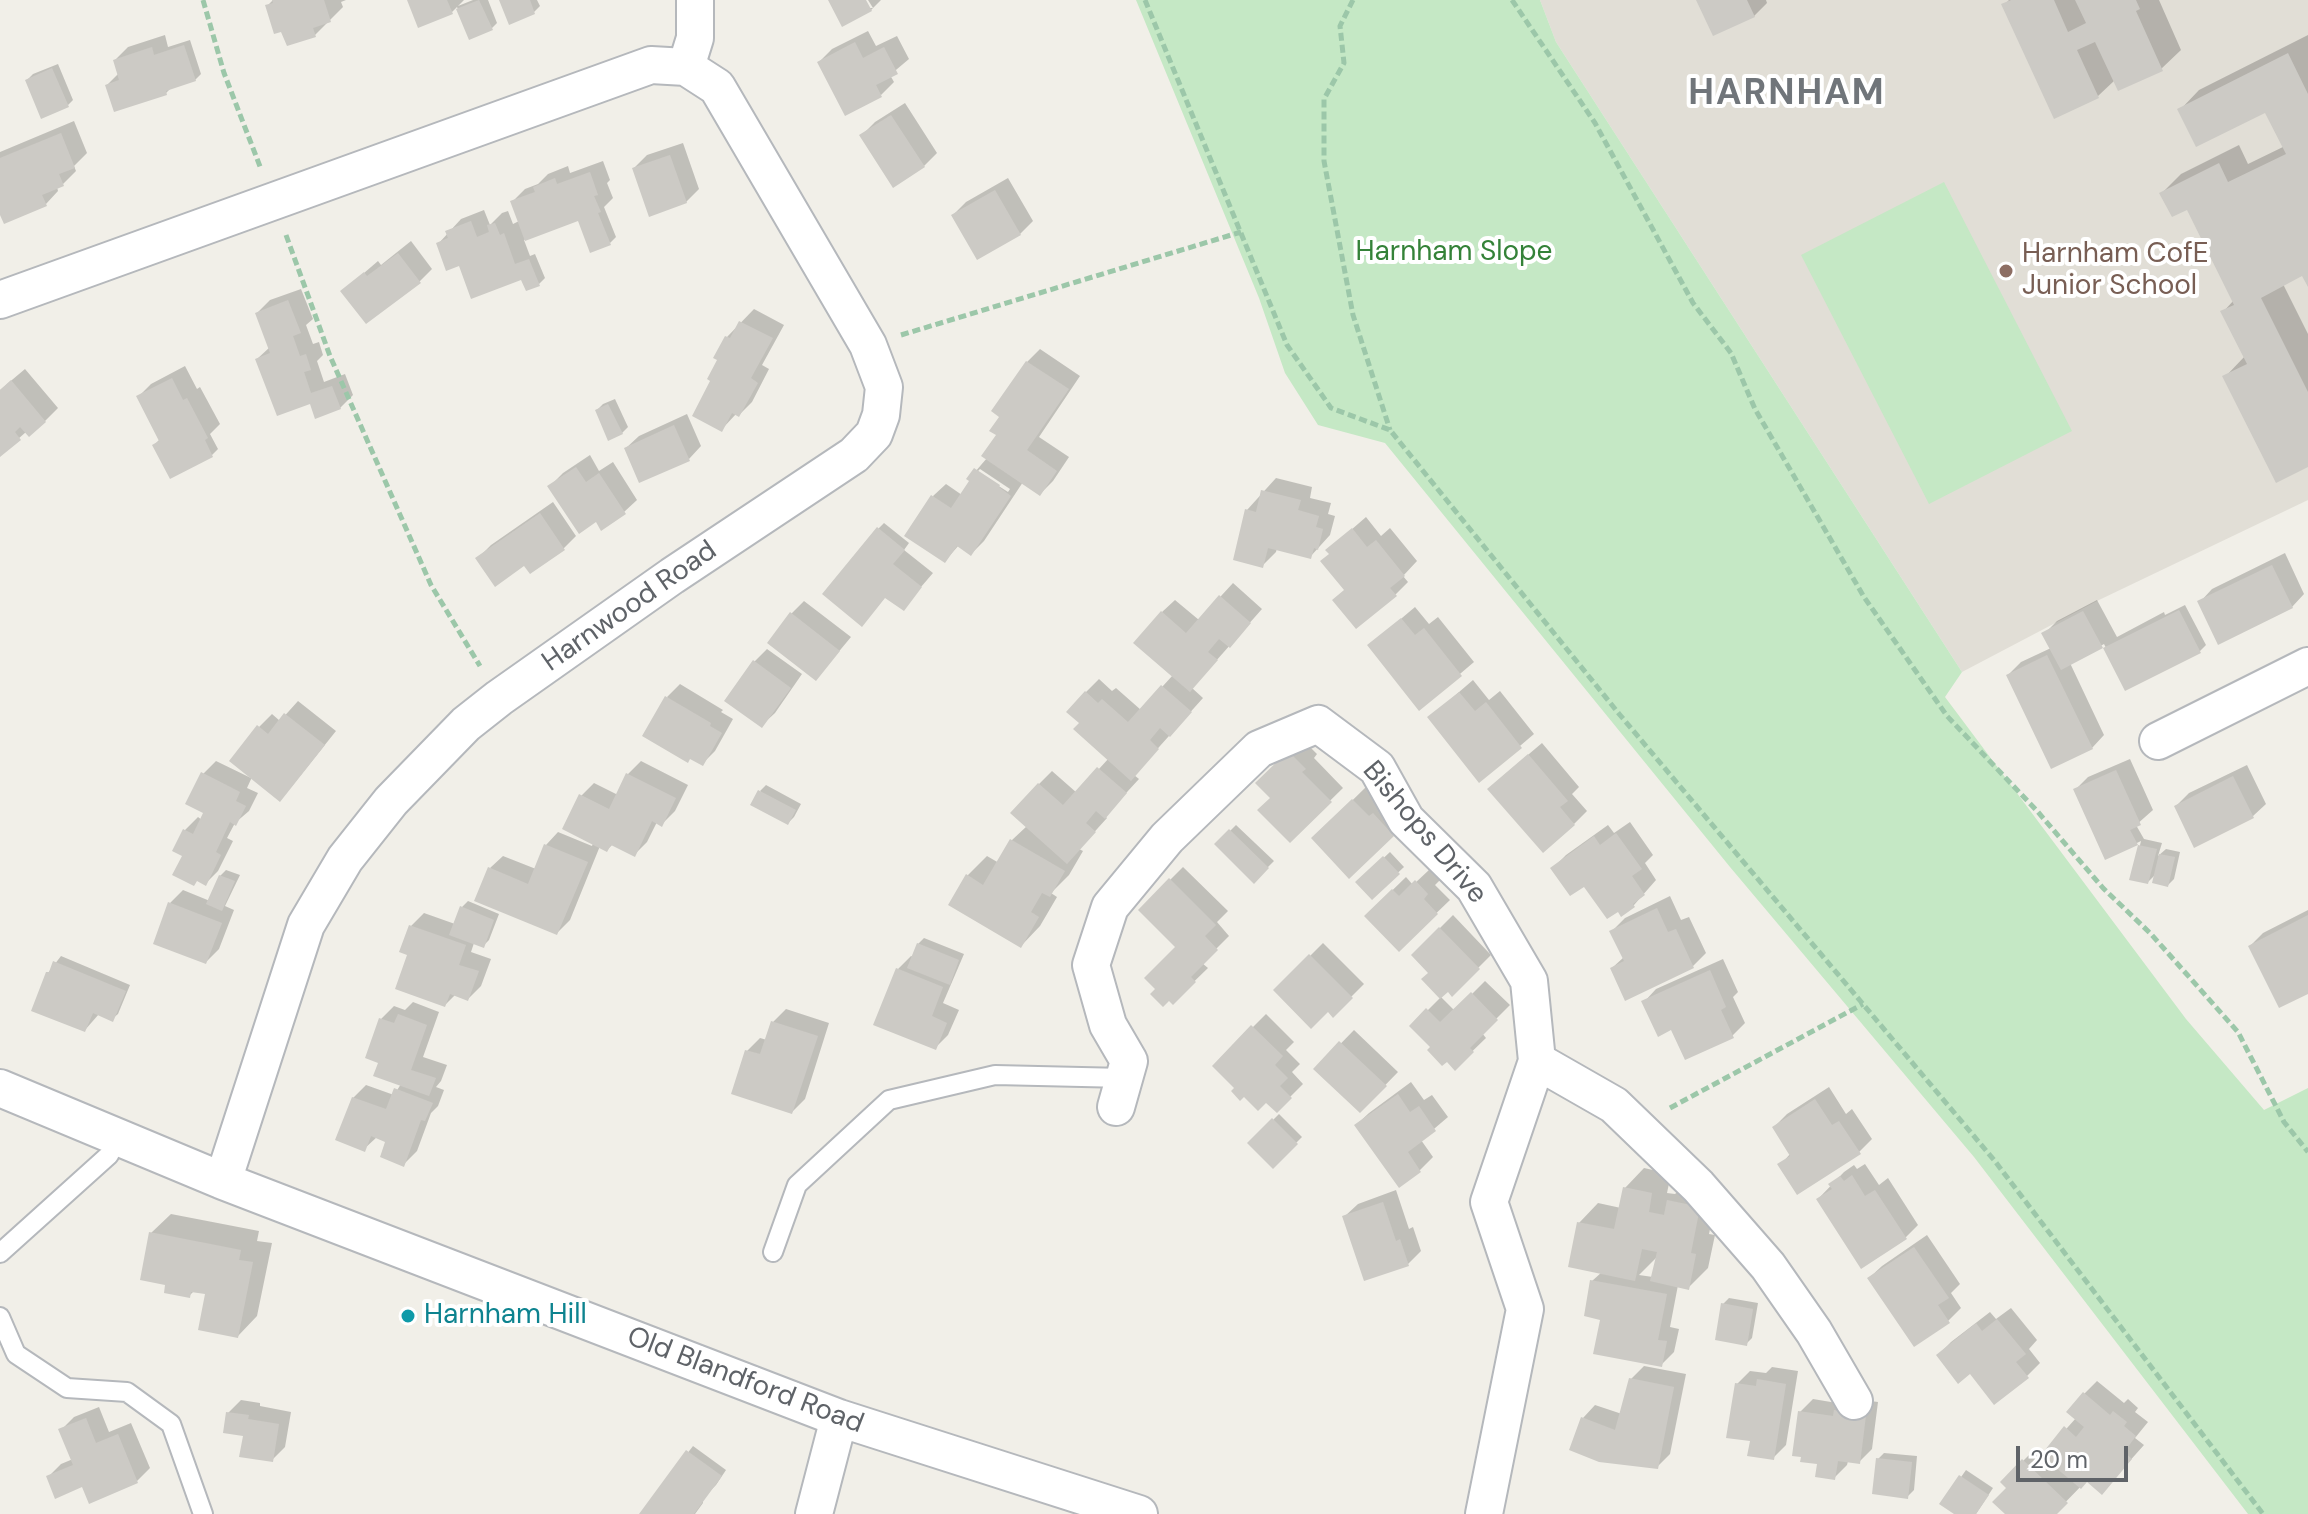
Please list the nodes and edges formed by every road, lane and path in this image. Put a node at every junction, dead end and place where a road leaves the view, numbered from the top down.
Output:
1 (203, 0) edge
2 (695, 0) edge
3 (1145, 0) edge
4 (1353, 0) edge
5 (1512, 0) edge
6 (686, 67) junction
7 (274, 202) junction
8 (1241, 232) junction
9 (0, 300) edge
10 (868, 345) junction
11 (1390, 430) junction
12 (2308, 666) edge
13 (499, 698) junction
14 (2158, 741) dead end
15 (1863, 1004) junction
16 (1537, 1061) junction
17 (0, 1088) edge
18 (1120, 1093) joint
19 (1636, 1127) junction
20 (119, 1137) junction
21 (2308, 1152) edge
22 (223, 1181) junction
23 (773, 1252) dead end
24 (0, 1253) edge
25 (0, 1317) edge
26 (1854, 1401) dead end
27 (839, 1418) junction
28 (203, 1514) edge
29 (814, 1514) edge
30 (1139, 1514) edge
31 (1484, 1514) edge
32 (2263, 1514) edge

1 - 7 path
2 - 6 street
3 - 8 path
4 - 11 path
5 - 21 path
6 - 7 street
6 - 10 street, Harnwood Road
7 - 9 street
7 - 13 path
8 - 10 path
8 - 11 path
10 - 13 street, Harnwood Road
11 - 15 path
12 - 14 street
13 - 22 street, Harnwood Road
15 - 19 path
15 - 32 path
16 - 18 street, Bishops Drive
16 - 19 street
16 - 31 street, Bishops Drive
17 - 20 street, Old Blandford Road
18 - 23 lane
19 - 26 street
20 - 22 street, Old Blandford Road
20 - 24 lane
22 - 27 street, Old Blandford Road
25 - 28 lane
27 - 29 street
27 - 30 street, Old Blandford Road

